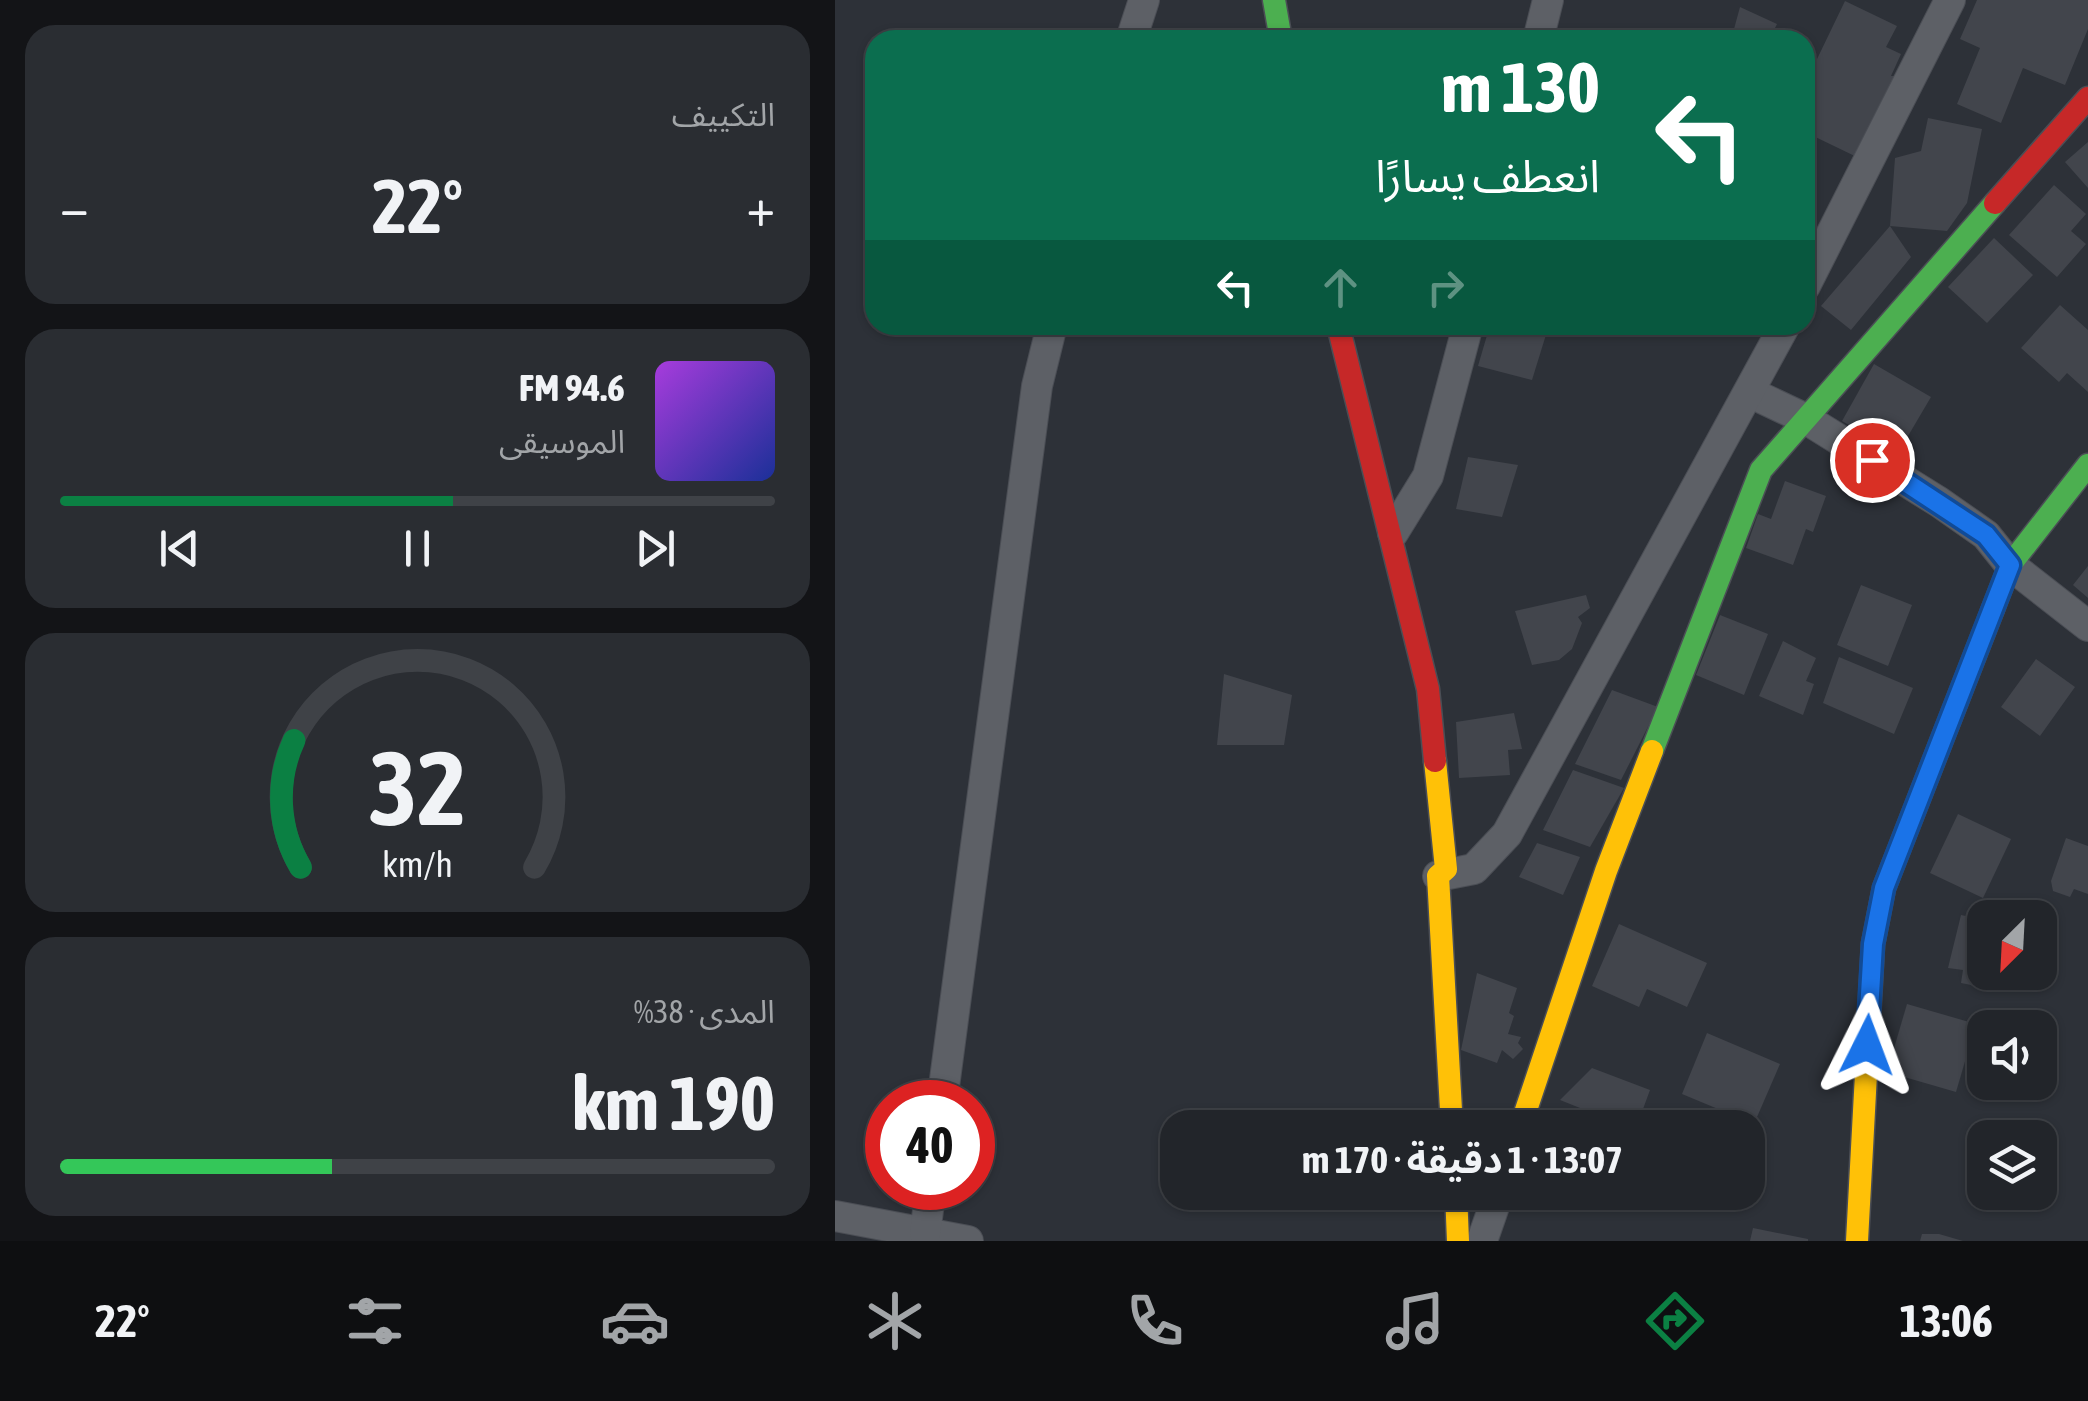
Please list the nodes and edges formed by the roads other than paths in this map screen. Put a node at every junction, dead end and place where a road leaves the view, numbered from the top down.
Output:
1 (1144, 0) edge
2 (1274, 0) edge
3 (1548, 0) edge
4 (1951, 0) edge
5 (1134, 30) edge
6 (1279, 30) edge
7 (1540, 30) edge
8 (2088, 98) edge
9 (1815, 266) edge
10 (1050, 335) edge
11 (1341, 335) edge
12 (1465, 335) edge
13 (1780, 335) edge
14 (1751, 393) junction
15 (1806, 419) junction
16 (2088, 466) edge
17 (1393, 534) junction
18 (2010, 565) junction
19 (2088, 626) edge
20 (1439, 876) junction
21 (945, 1080) edge
22 (1451, 1110) edge
23 (1526, 1110) edge
24 (928, 1210) edge
25 (1457, 1210) edge
26 (1492, 1210) edge
27 (835, 1216) edge
28 (925, 1233) junction
29 (968, 1241) edge
30 (1459, 1241) edge
31 (1481, 1241) edge
32 (1857, 1241) edge

1 - 5 street
2 - 6 street
3 - 7 street
4 - 9 street
8 - 15 street
10 - 21 street
11 - 17 street
12 - 17 street
13 - 14 street
14 - 15 street
14 - 20 street
15 - 18 street
15 - 23 street
16 - 18 street
17 - 20 street
18 - 19 street
18 - 32 street
20 - 22 street
24 - 28 street
25 - 30 street
26 - 31 street
27 - 28 street
28 - 29 street

